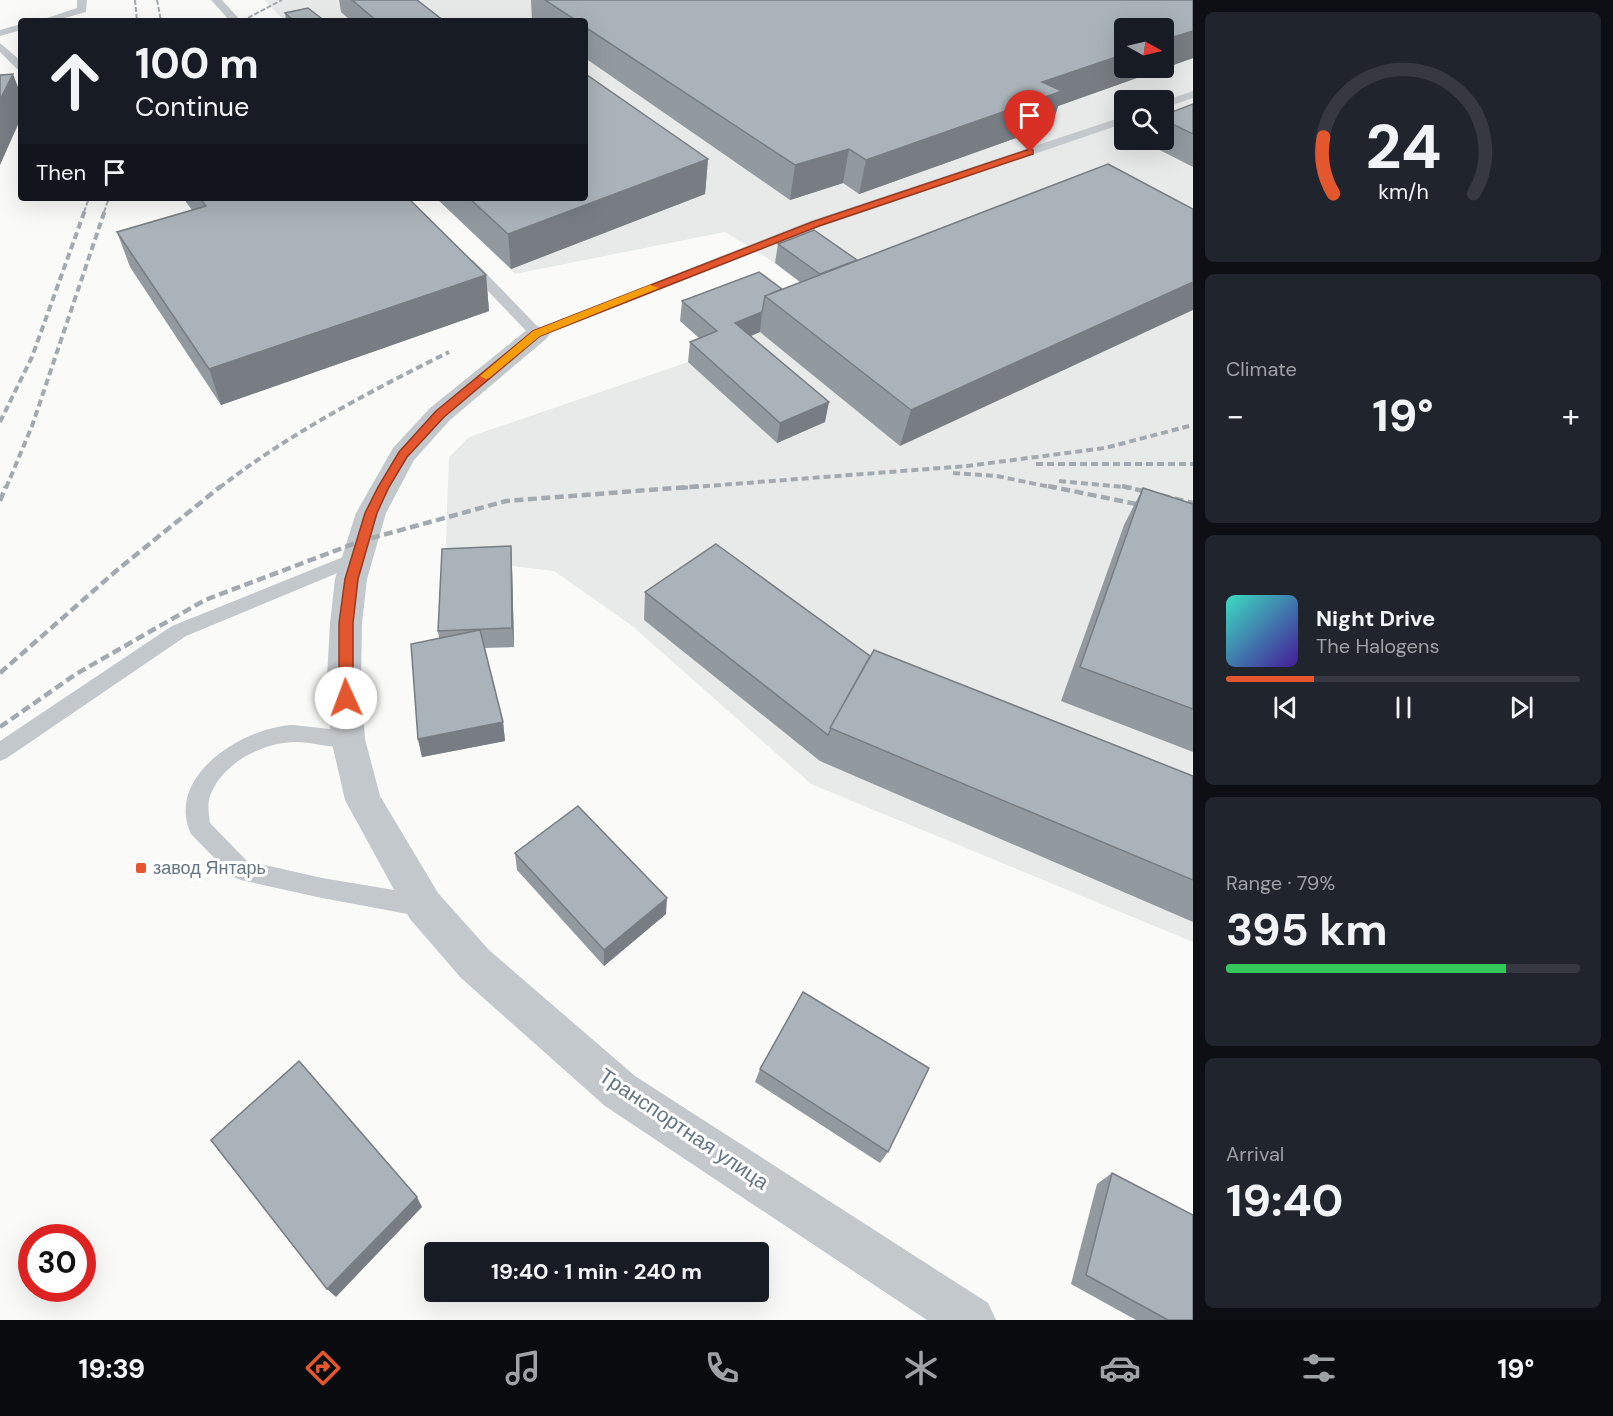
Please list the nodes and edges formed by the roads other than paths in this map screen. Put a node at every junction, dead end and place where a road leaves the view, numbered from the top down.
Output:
1 (82, 0) edge
2 (216, 0) edge
3 (54, 18) edge
4 (233, 18) edge
5 (18, 28) edge
6 (0, 33) edge
7 (0, 46) edge
8 (18, 64) edge
9 (1193, 94) edge
10 (1174, 101) edge
11 (1114, 123) edge
12 (455, 249) edge
13 (537, 334) junction
14 (357, 557) junction
15 (348, 739) junction
16 (0, 752) edge
17 (424, 906) junction
18 (971, 1320) edge

1 - 3 lane
2 - 4 lane
5 - 6 lane
7 - 8 lane
9 - 10 lane
11 - 13 lane
12 - 13 lane
13 - 14 street
14 - 15 street
14 - 16 lane
15 - 17 street, Транспортная улица
15 - 17 lane
17 - 18 street, Транспортная улица

